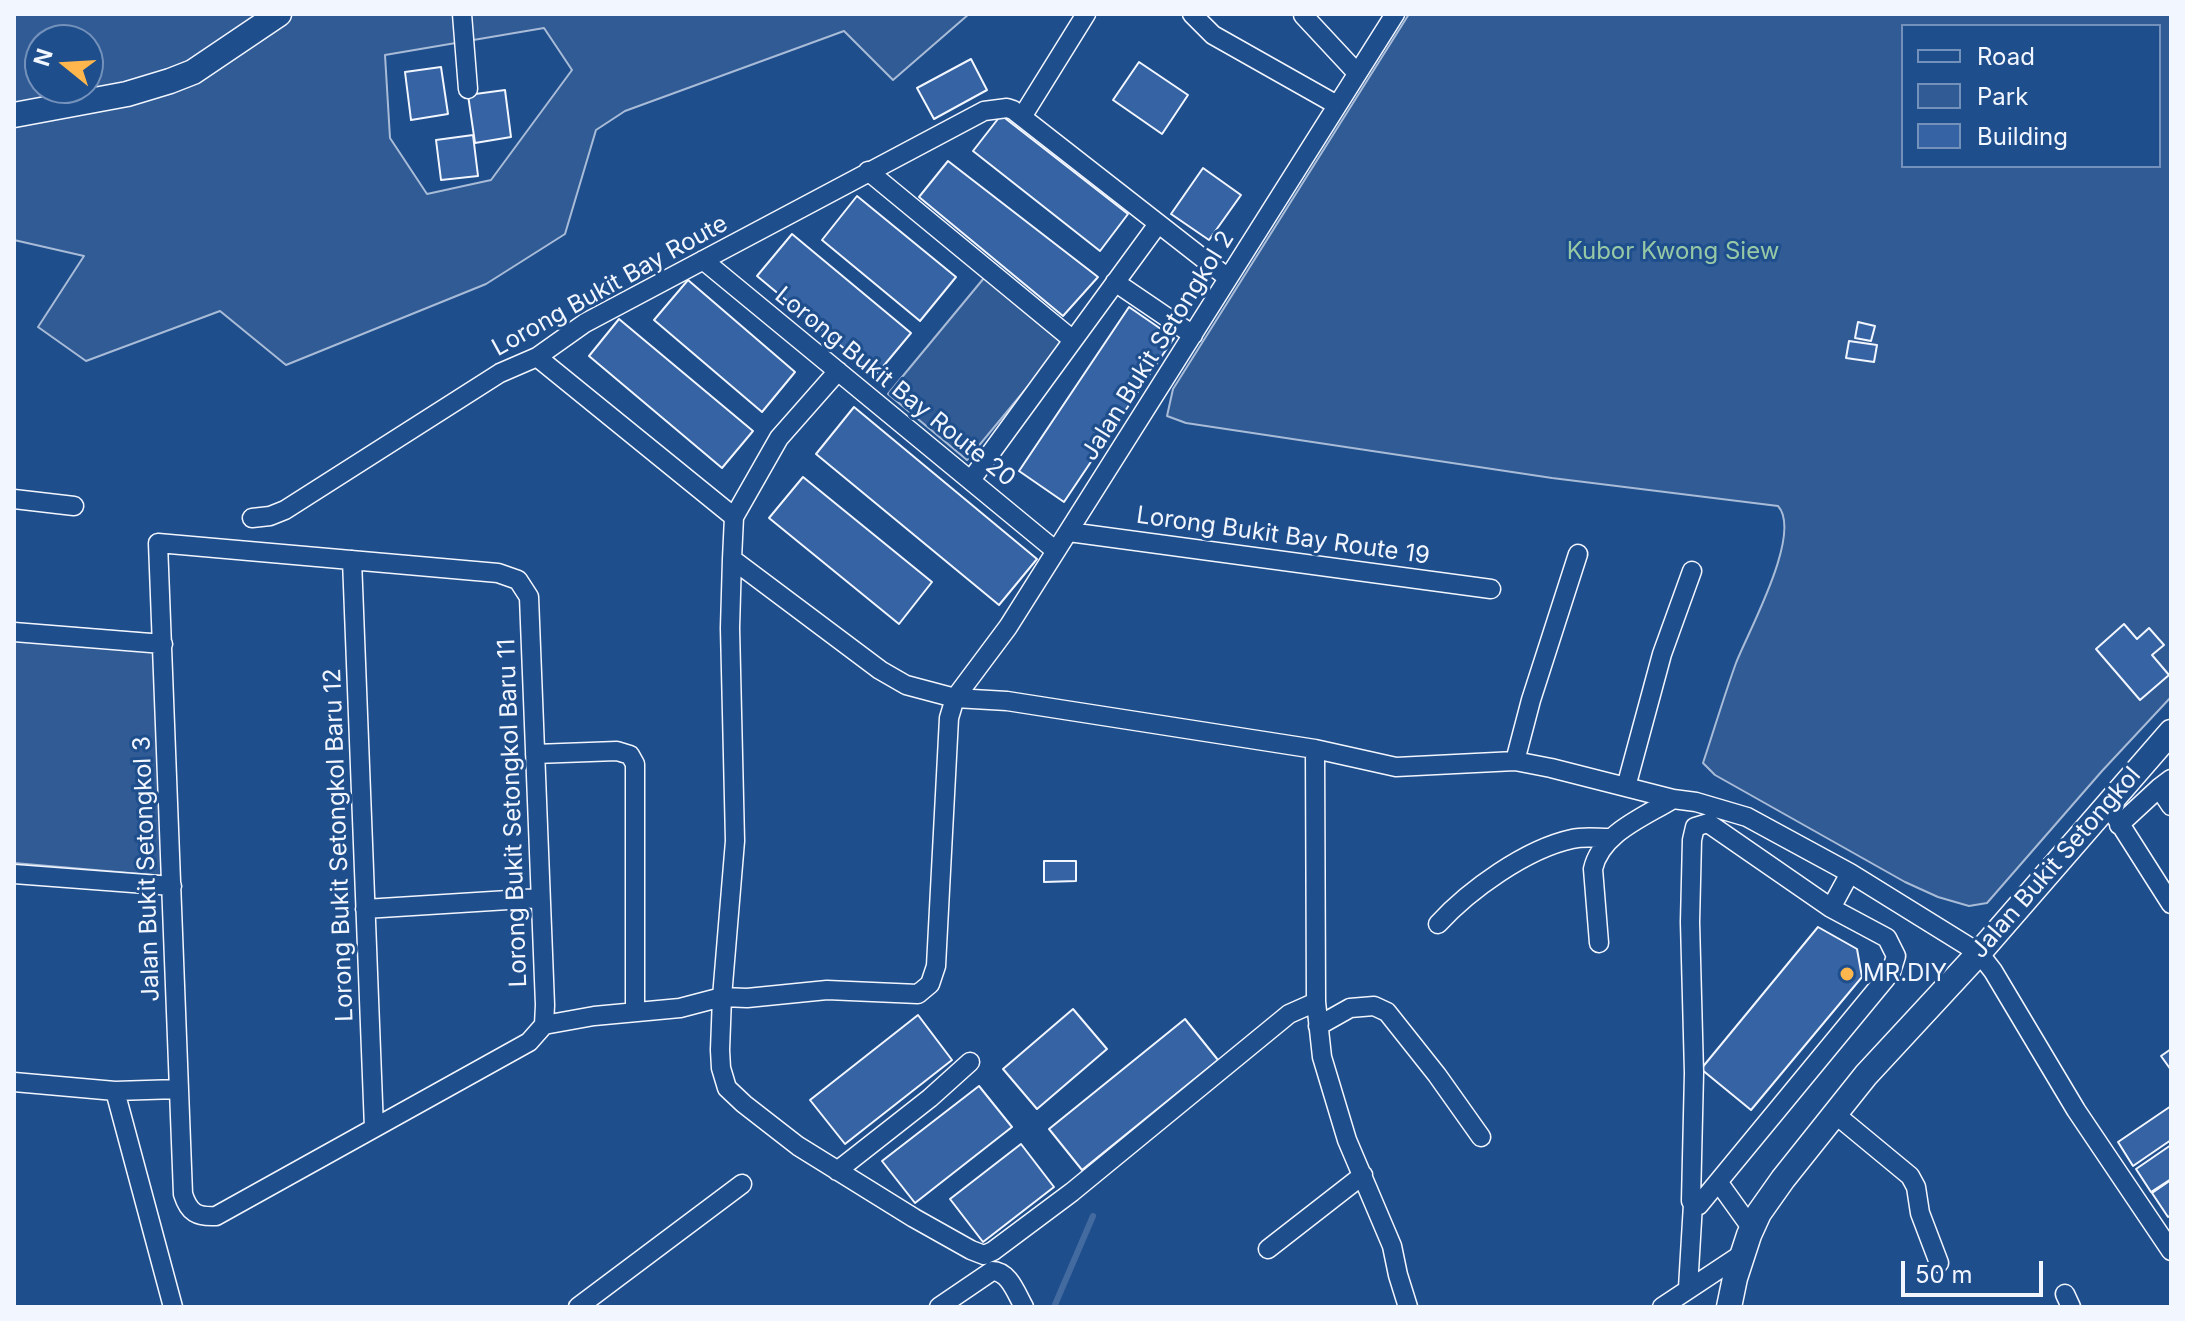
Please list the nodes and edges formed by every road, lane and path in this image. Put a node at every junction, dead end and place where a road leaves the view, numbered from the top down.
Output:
1 (279, 14) edge
2 (462, 14) edge
3 (1086, 14) edge
4 (1192, 14) edge
5 (1395, 14) edge
6 (1303, 15) edge
7 (1357, 73) junction
8 (468, 89) dead end
9 (1337, 105) junction
10 (14, 115) edge
11 (1022, 117) junction
12 (868, 171) junction
13 (1158, 224) junction
14 (703, 260) junction
15 (1228, 278) junction
16 (1115, 282) junction
17 (1193, 335) junction
18 (1073, 340) junction
19 (537, 357) junction
20 (838, 371) junction
21 (971, 480) junction
22 (14, 499) edge
23 (74, 506) dead end
24 (734, 517) junction
25 (252, 518) dead end
26 (1069, 532) junction
27 (1056, 551) junction
28 (1578, 554) dead end
29 (732, 559) junction
30 (352, 560) junction
31 (1692, 571) dead end
32 (1491, 589) dead end
33 (14, 632) edge
34 (163, 644) junction
35 (955, 698) junction
36 (2171, 732) edge
37 (1315, 749) junction
38 (535, 754) junction
39 (1515, 761) junction
40 (2165, 783) edge
41 (1626, 787) junction
42 (1673, 799) junction
43 (2171, 806) edge
44 (2113, 815) junction
45 (1609, 838) junction
46 (1850, 873) junction
47 (14, 874) edge
48 (172, 886) junction
49 (540, 898) junction
50 (2171, 904) edge
51 (1831, 908) junction
52 (365, 909) junction
53 (1438, 924) dead end
54 (1599, 943) dead end
55 (1979, 953) junction
56 (722, 997) junction
57 (1316, 1002) junction
58 (635, 1012) junction
59 (544, 1025) junction
60 (1318, 1026) junction
61 (970, 1062) dead end
62 (14, 1082) edge
63 (178, 1089) junction
64 (115, 1091) junction
65 (1835, 1114) junction
66 (374, 1128) junction
67 (1481, 1137) dead end
68 (837, 1171) junction
69 (1363, 1175) junction
70 (1719, 1183) junction
71 (742, 1184) dead end
72 (1693, 1204) junction
73 (1752, 1229) junction
74 (1268, 1249) dead end
75 (2171, 1250) edge
76 (1742, 1254) junction
77 (1939, 1263) dead end
78 (1688, 1288) junction
79 (173, 1307) edge
80 (578, 1307) edge
81 (939, 1307) edge
82 (1024, 1307) edge
83 (1408, 1307) edge
84 (1662, 1307) edge
85 (1729, 1307) edge

1 - 10 street
2 - 8 street
3 - 11 street
4 - 9 street
5 - 7 street, Jalan Bukit Setongkol 2
6 - 7 street
7 - 9 street, Jalan Bukit Setongkol 2
9 - 15 street, Jalan Bukit Setongkol 2
11 - 12 street, Lorong Bukit Bay Route
11 - 13 street
12 - 14 street, Lorong Bukit Bay Route
12 - 18 street
13 - 15 street
13 - 16 street
14 - 19 street, Lorong Bukit Bay Route
14 - 20 street, Lorong Bukit Bay Route 20
15 - 17 street, Jalan Bukit Setongkol 2
16 - 17 street
16 - 18 street
17 - 26 street, Jalan Bukit Setongkol 2
18 - 21 street
19 - 24 street
19 - 25 street, Lorong Bukit Bay Route
20 - 21 street, Lorong Bukit Bay Route 20
20 - 24 street
21 - 27 street, Lorong Bukit Bay Route 20
22 - 23 street
24 - 29 street
26 - 27 street, Jalan Bukit Setongkol 2
26 - 32 street, Lorong Bukit Bay Route 19
27 - 35 street, Jalan Bukit Setongkol 2
28 - 39 street
29 - 35 street
29 - 56 street
30 - 34 street, Jalan Bukit Setongkol 3
30 - 38 street, Lorong Bukit Setongkol Baru 11
30 - 52 street, Lorong Bukit Setongkol Baru 12
31 - 41 street
33 - 34 street
34 - 48 street, Jalan Bukit Setongkol 3
35 - 37 street
35 - 56 street
36 - 44 street, Jalan Bukit Setongkol
37 - 39 street
37 - 57 street
38 - 49 street, Lorong Bukit Setongkol Baru 11
38 - 58 street
39 - 41 street
40 - 43 street
40 - 44 street
41 - 42 street
42 - 45 street
42 - 46 street
44 - 50 street
44 - 55 street, Jalan Bukit Setongkol
45 - 53 street
45 - 54 street
46 - 51 street
46 - 55 street
47 - 48 street
48 - 63 street, Jalan Bukit Setongkol 3
49 - 52 street
49 - 59 street, Lorong Bukit Setongkol Baru 11
51 - 70 street
51 - 72 street
52 - 66 street, Lorong Bukit Setongkol Baru 12
55 - 65 street, Jalan Bukit Setongkol
55 - 75 street
56 - 58 street
56 - 68 street
57 - 60 street
57 - 68 street
58 - 59 street
59 - 66 street
60 - 67 street
60 - 69 street
61 - 68 street
62 - 64 street
63 - 64 street
63 - 66 street, Jalan Bukit Setongkol 3
64 - 79 street
65 - 73 street, Jalan Bukit Setongkol
65 - 77 street
69 - 74 street
69 - 83 street
70 - 72 street
70 - 73 street
71 - 80 street
72 - 78 street
73 - 76 street, Jalan Bukit Setongkol
76 - 78 street
76 - 85 street, Jalan Bukit Setongkol
78 - 84 street
81 - 82 street

